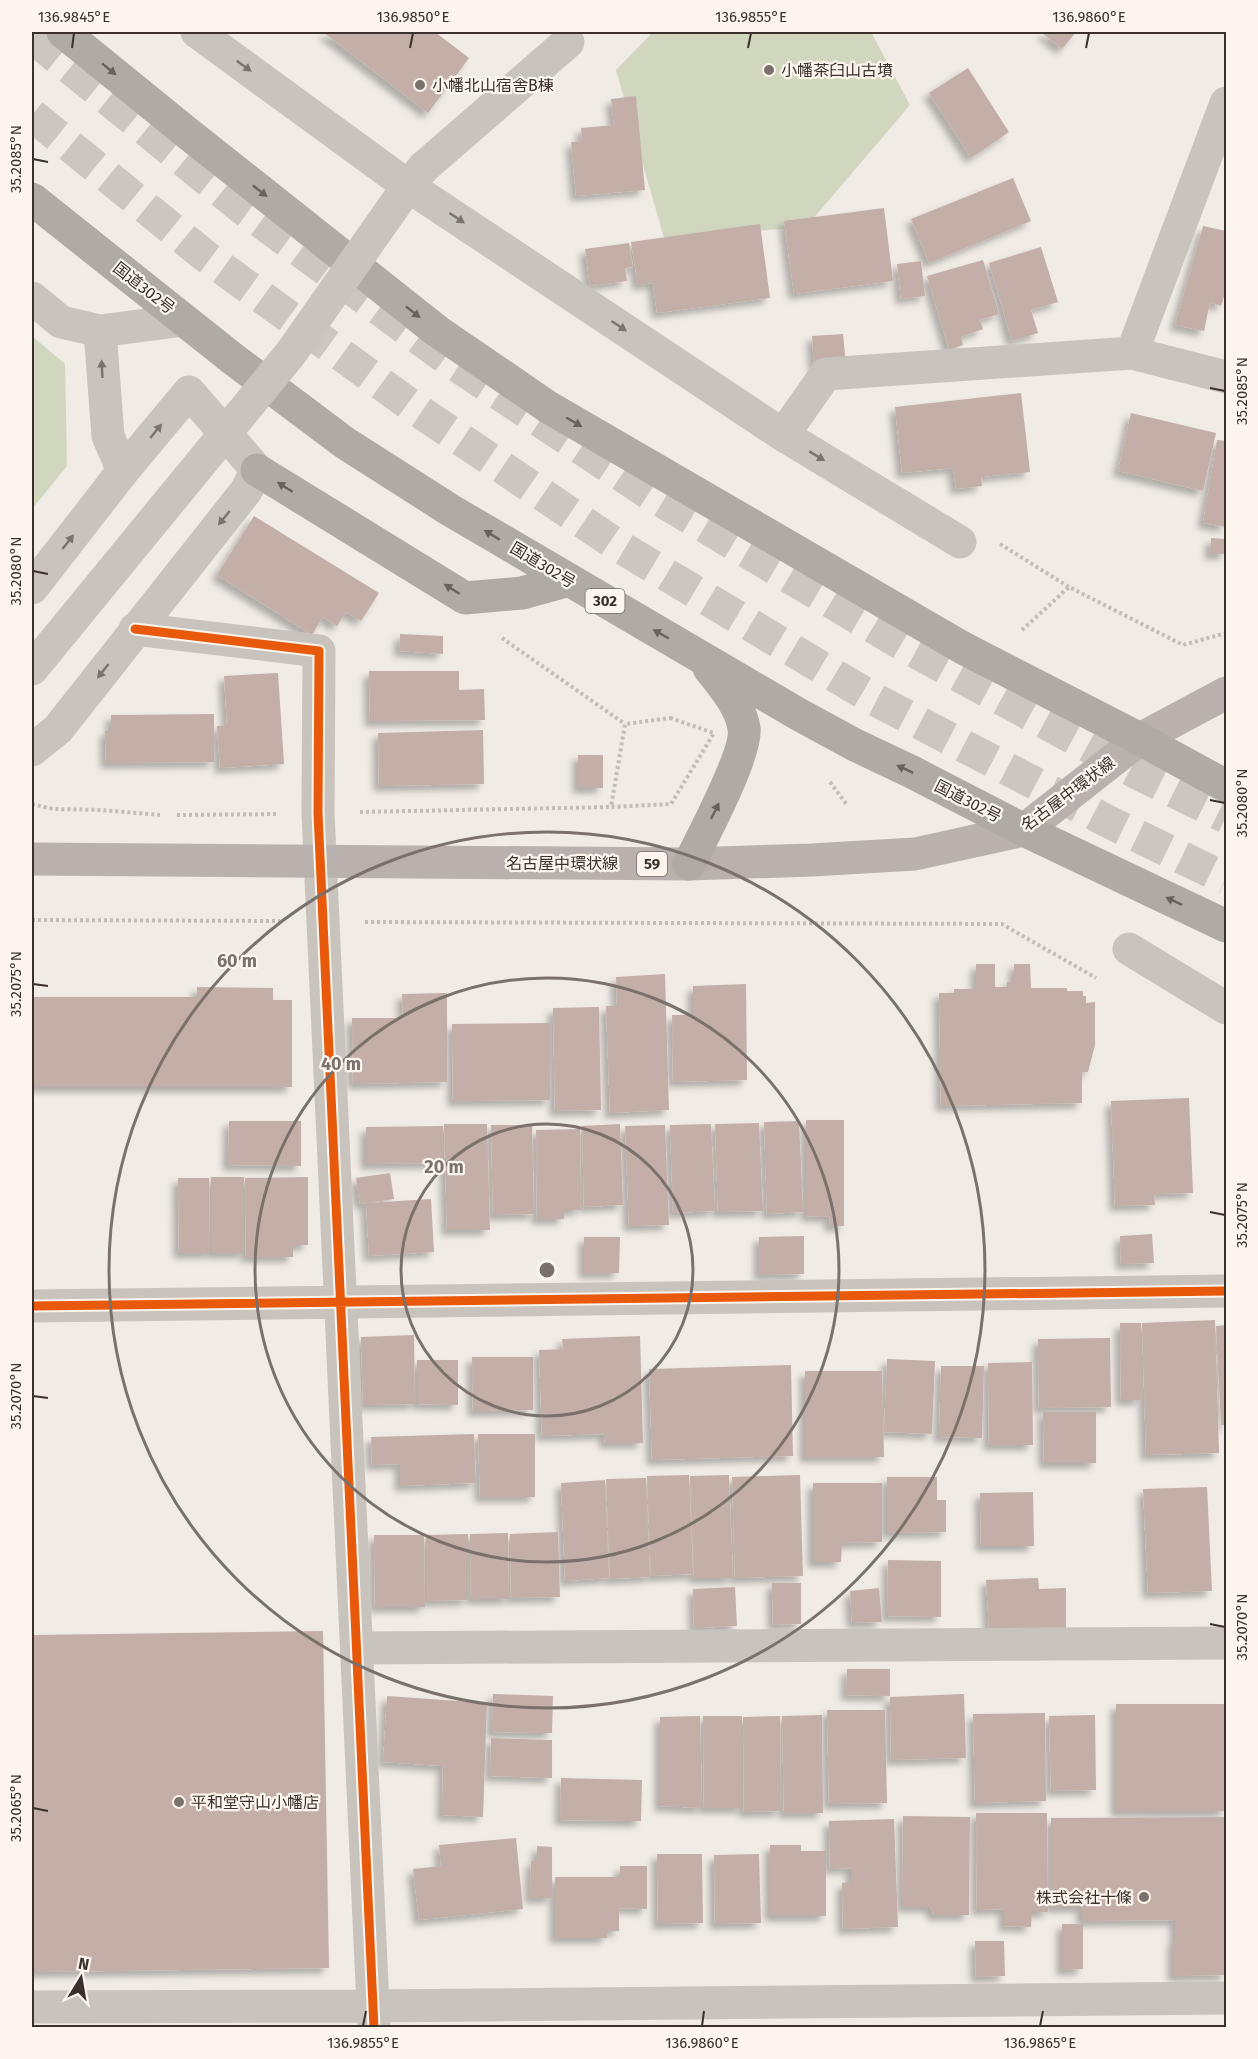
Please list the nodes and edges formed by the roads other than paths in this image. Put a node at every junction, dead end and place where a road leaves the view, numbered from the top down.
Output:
1 (63, 32) edge
2 (197, 32) edge
3 (567, 35) edge
4 (1227, 103) edge
5 (408, 186) junction
6 (32, 199) edge
7 (32, 298) edge
8 (184, 320) junction
9 (100, 331) junction
10 (1132, 352) junction
11 (1227, 377) edge
12 (783, 435) junction
13 (257, 470) junction
14 (123, 471) junction
15 (960, 542) dead end
16 (569, 580) junction
17 (32, 588) edge
18 (135, 629) junction
19 (701, 658) junction
20 (32, 669) edge
21 (1227, 693) edge
22 (1140, 739) junction
23 (32, 750) edge
24 (1227, 786) edge
25 (1024, 830) junction
26 (32, 859) edge
27 (322, 861) junction
28 (689, 864) junction
29 (1227, 926) edge
30 (1129, 949) dead end
31 (1227, 1008) edge
32 (1227, 1291) edge
33 (342, 1302) junction
34 (32, 1306) edge
35 (1227, 1643) edge
36 (358, 1648) junction
37 (1227, 1998) edge
38 (32, 2007) edge
39 (373, 2017) edge

1 -> 22 highway
2 -> 5 street
3 - 5 street
4 - 10 street
5 -> 12 street
5 - 20 street, bridge
6 - 8 highway, 国道302号 / 302
7 - 9 street
8 - 9 street
16 -> 8 highway, 国道302号 / 302
14 -> 9 street
10 - 11 street
10 - 12 street
12 -> 15 street
14 -> 13 street
16 -> 13 highway
13 -> 18 street
17 -> 14 street
19 -> 16 highway, 国道302号 / 302
18 -> 23 street
18 - 27 street
25 -> 19 highway, 国道302号 / 302
28 -> 19 highway
21 - 22 main road, 名古屋中環状線 / 59
22 - 24 highway
22 - 25 main road, 名古屋中環状線 / 59
25 - 28 main road, 名古屋中環状線 / 59
29 -> 25 highway, 国道302号 / 302
26 - 27 main road, 名古屋中環状線 / 59
27 - 28 main road, 名古屋中環状線 / 59
27 - 33 street
30 - 31 street
32 - 33 street
33 - 34 street
33 - 36 street
35 - 36 street
36 - 39 street
37 - 39 street
38 - 39 street

